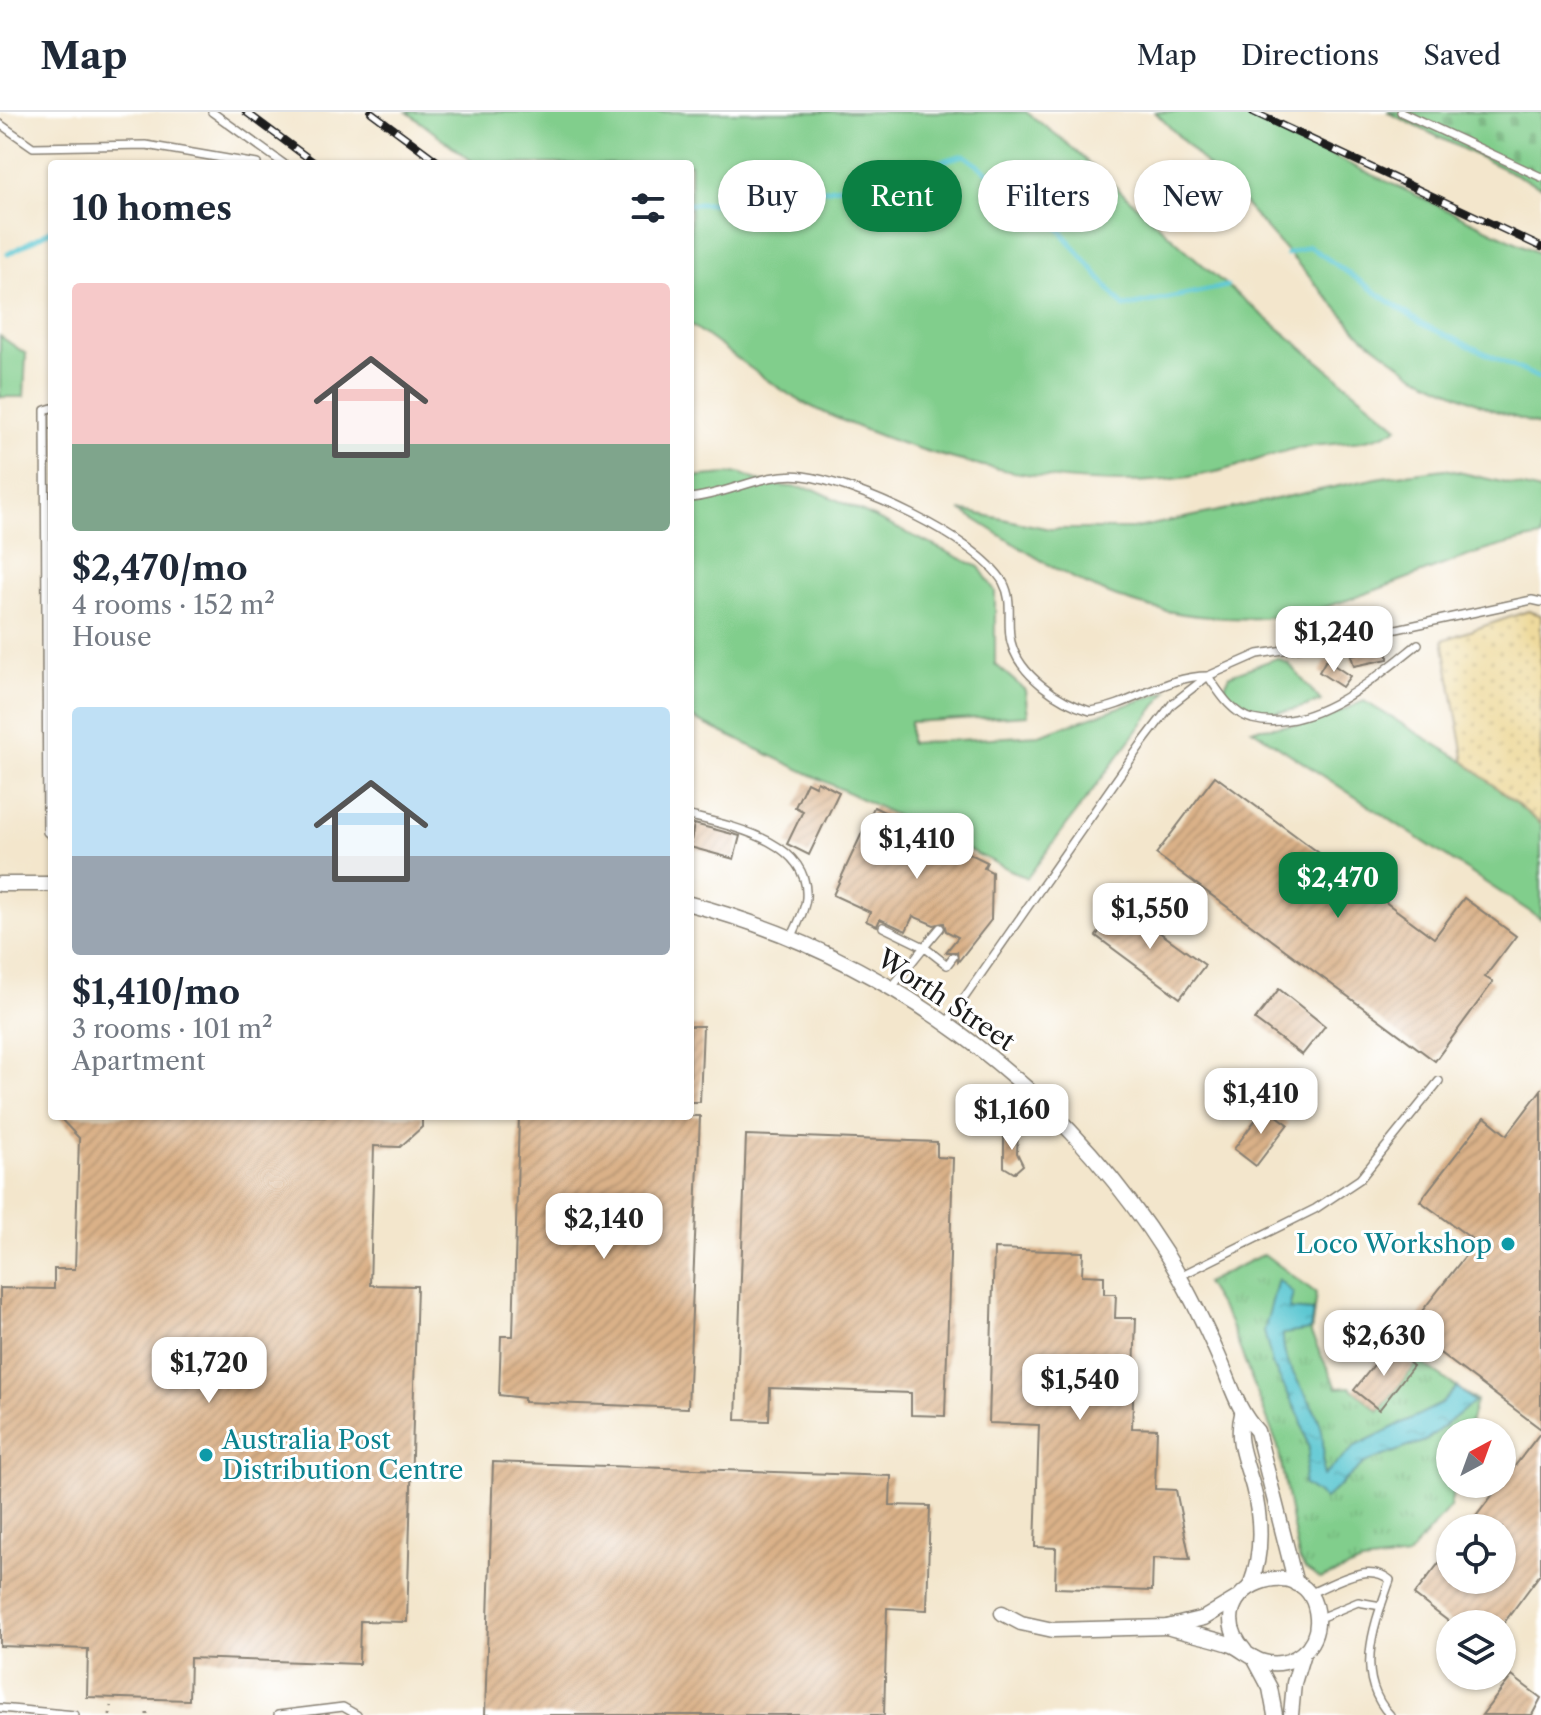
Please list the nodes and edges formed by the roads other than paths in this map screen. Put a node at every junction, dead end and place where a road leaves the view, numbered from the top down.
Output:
1 (212, 112) edge
2 (1401, 112) edge
3 (0, 124) edge
4 (234, 160) edge
5 (278, 160) edge
6 (1541, 177) edge
7 (48, 409) edge
8 (694, 497) edge
9 (1541, 602) edge
10 (1418, 644) dead end
11 (1208, 676) junction
12 (694, 817) edge
13 (48, 833) edge
14 (0, 884) edge
15 (48, 884) edge
16 (694, 905) edge
17 (883, 927) dead end
18 (940, 928) dead end
19 (791, 939) junction
20 (924, 947) junction
21 (953, 957) dead end
22 (892, 987) junction
23 (946, 1024) junction
24 (1439, 1081) dead end
25 (1180, 1276) junction
26 (1242, 1414) junction
27 (1296, 1584) junction
28 (1250, 1586) junction
29 (1308, 1594) junction
30 (1239, 1597) junction
31 (1381, 1606) junction
32 (1002, 1613) dead end
33 (1317, 1619) junction
34 (1167, 1627) junction
35 (1304, 1652) junction
36 (1249, 1654) junction
37 (0, 1708) edge
38 (75, 1715) edge
39 (278, 1715) edge
40 (357, 1715) edge
41 (1275, 1715) edge
42 (1291, 1715) edge
43 (1390, 1715) edge

1 - 5 lane
2 - 6 lane
3 - 4 lane
7 - 13 lane
8 - 11 lane
9 - 11 lane
10 - 11 lane
11 - 23 lane
12 - 19 lane
14 - 15 street
16 - 19 street, Worth Street
17 - 20 lane
18 - 20 lane
19 - 22 street, Worth Street
20 - 21 lane
20 - 22 lane
22 - 23 street, Worth Street
23 - 25 street, Worth Street
24 - 25 lane
25 - 26 street, Worth Street
26 - 27 street, Worth Street
26 - 28 street, Worth Street
27 - 28 street
27 - 29 street
28 - 30 street
29 - 31 lane
29 - 33 street
30 - 34 street
30 - 36 street
31 - 33 lane
31 - 43 lane
32 - 34 street
33 - 35 street
34 - 36 street
35 - 36 street
35 - 42 street
36 - 41 street
37 - 38 lane
39 - 40 lane

